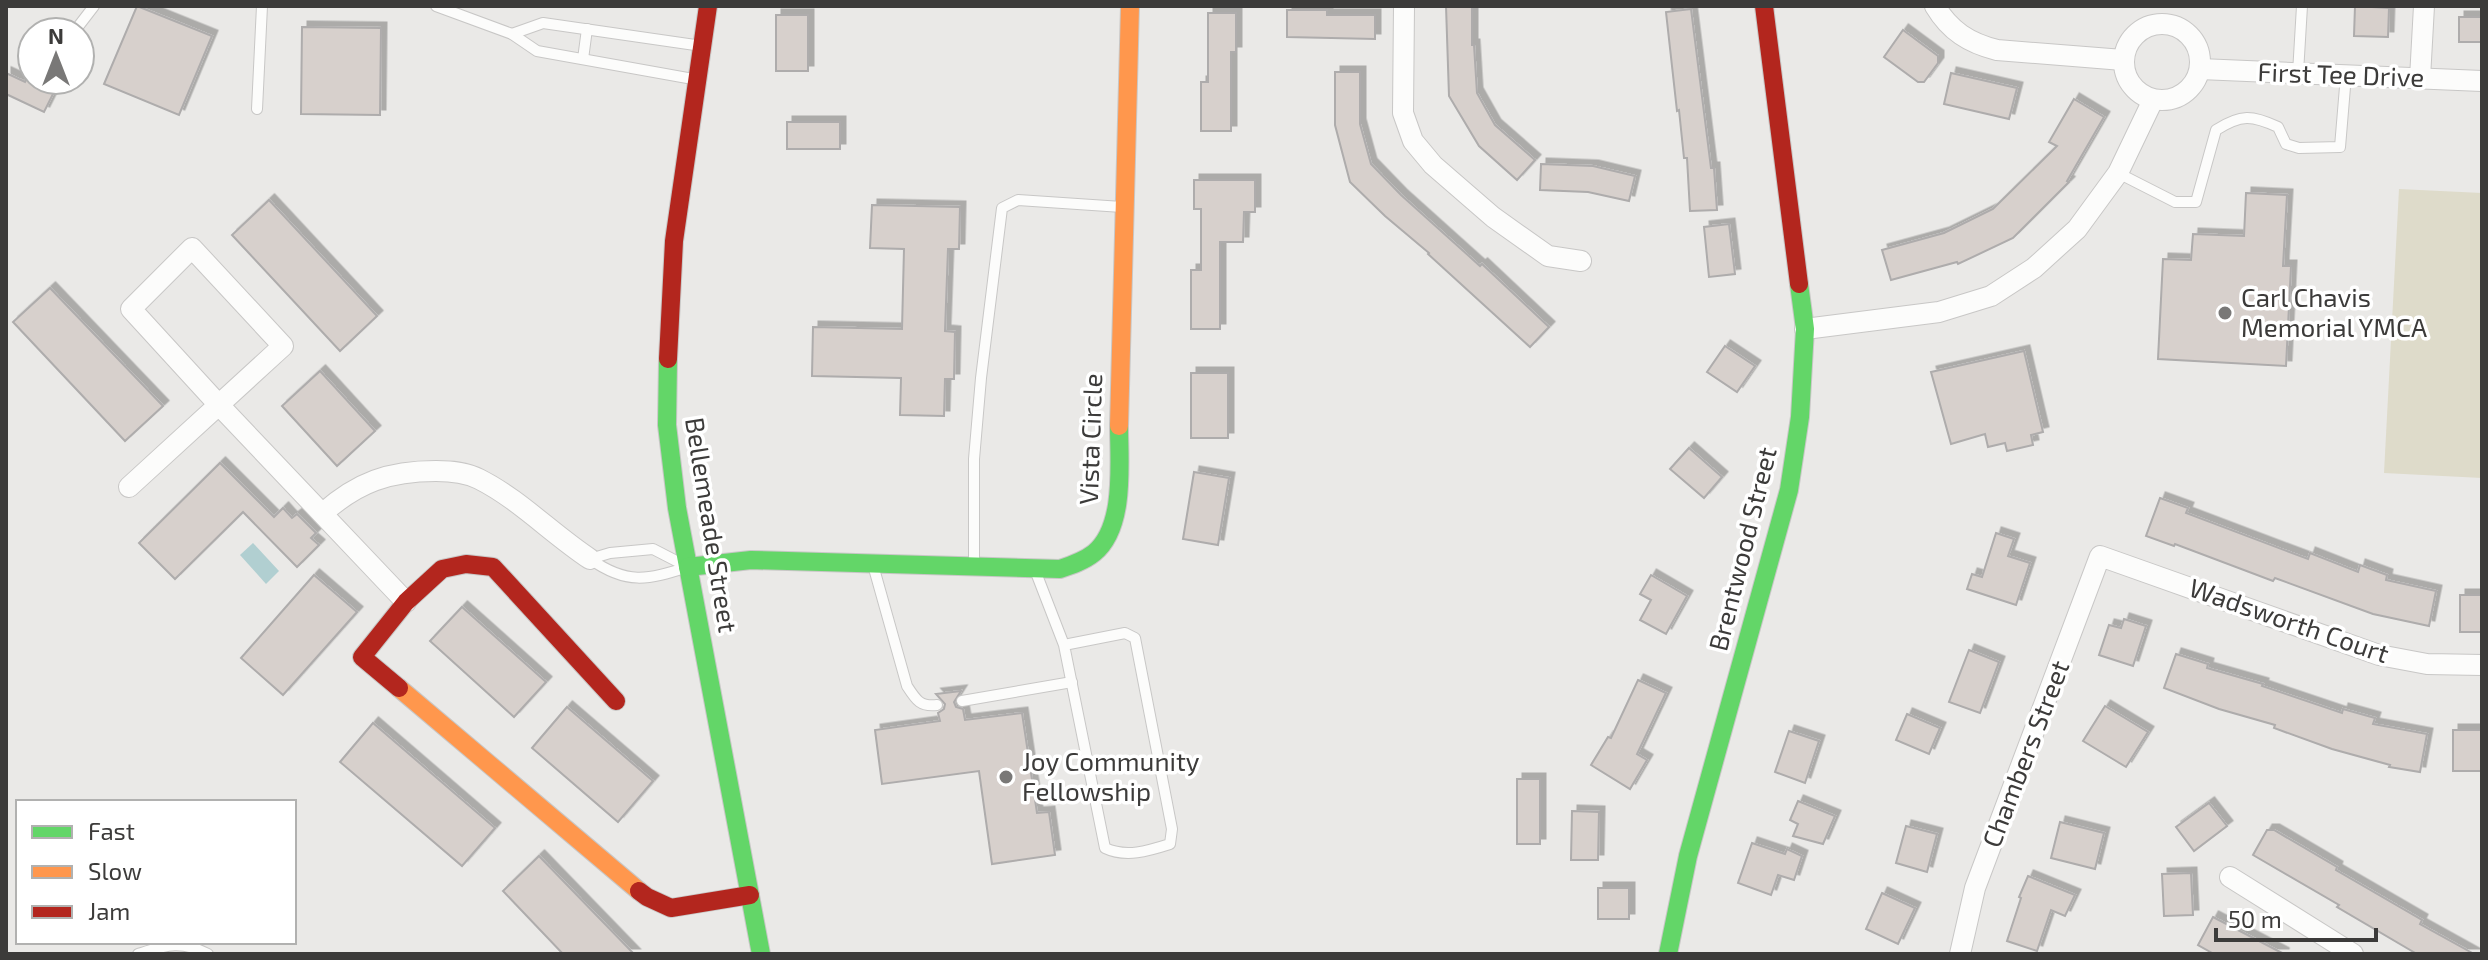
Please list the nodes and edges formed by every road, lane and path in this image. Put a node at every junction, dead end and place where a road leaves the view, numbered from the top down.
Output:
1 (262, 6) edge
2 (436, 6) edge
3 (708, 6) edge
4 (1130, 6) edge
5 (1404, 6) edge
6 (1764, 6) edge
7 (1935, 6) edge
8 (2302, 6) edge
9 (2424, 6) edge
10 (2166, 15) edge
11 (587, 29) junction
12 (512, 34) junction
13 (702, 46) junction
14 (583, 59) junction
15 (2123, 60) junction
16 (2200, 69) junction
17 (2298, 73) junction
18 (2346, 75) junction
19 (2420, 78) junction
20 (697, 80) junction
21 (2482, 81) edge
22 (2153, 100) junction
23 (257, 109) dead end
24 (2118, 173) junction
25 (1124, 207) junction
26 (1581, 261) dead end
27 (1805, 329) junction
28 (218, 404) junction
29 (129, 487) dead end
30 (323, 513) junction
31 (2100, 556) joint
32 (590, 559) junction
33 (872, 563) junction
34 (974, 566) junction
35 (688, 567) junction
36 (1034, 568) junction
37 (406, 602) junction
38 (1064, 645) junction
39 (2482, 665) edge
40 (1072, 682) junction
41 (616, 701) dead end
42 (962, 701) dead end
43 (937, 705) dead end
44 (2230, 877) dead end
45 (750, 895) junction
46 (138, 954) edge
47 (208, 954) edge
48 (761, 954) edge
49 (1668, 954) edge
50 (1960, 954) edge
51 (2353, 954) edge

1 - 23 lane
2 - 12 lane
3 - 13 street, Bellemeade Street
4 - 25 street, Vista Circle
5 - 26 street
6 - 27 street, Brentwood Street
7 - 15 street
8 - 17 lane
9 - 19 street
10 - 15 street
10 - 16 street
11 - 12 lane
11 - 13 lane
11 - 14 lane
12 - 14 lane
13 - 20 street, Bellemeade Street
14 - 20 lane
15 - 22 street
16 - 17 street, First Tee Drive
16 - 22 street
17 - 18 street, First Tee Drive
18 - 19 street, First Tee Drive
18 - 24 lane
19 - 21 street, First Tee Drive
20 - 35 street, Bellemeade Street
22 - 24 street
24 - 27 street
25 - 34 lane
25 - 36 street, Vista Circle
27 - 49 street, Brentwood Street
28 - 28 street
28 - 29 street
28 - 30 street
30 - 32 street
30 - 37 street
31 - 39 street, Wadsworth Court
31 - 50 street, Chambers Street
32 - 35 lane
32 - 35 lane
33 - 34 street, Vista Circle
33 - 35 street, Vista Circle
33 - 43 lane
34 - 36 street, Vista Circle
35 - 45 street, Bellemeade Street
36 - 38 lane
37 - 41 street
37 - 45 street
38 - 40 lane
38 - 40 lane
40 - 42 lane
44 - 51 street
45 - 48 street, Bellemeade Street
46 - 47 lane

